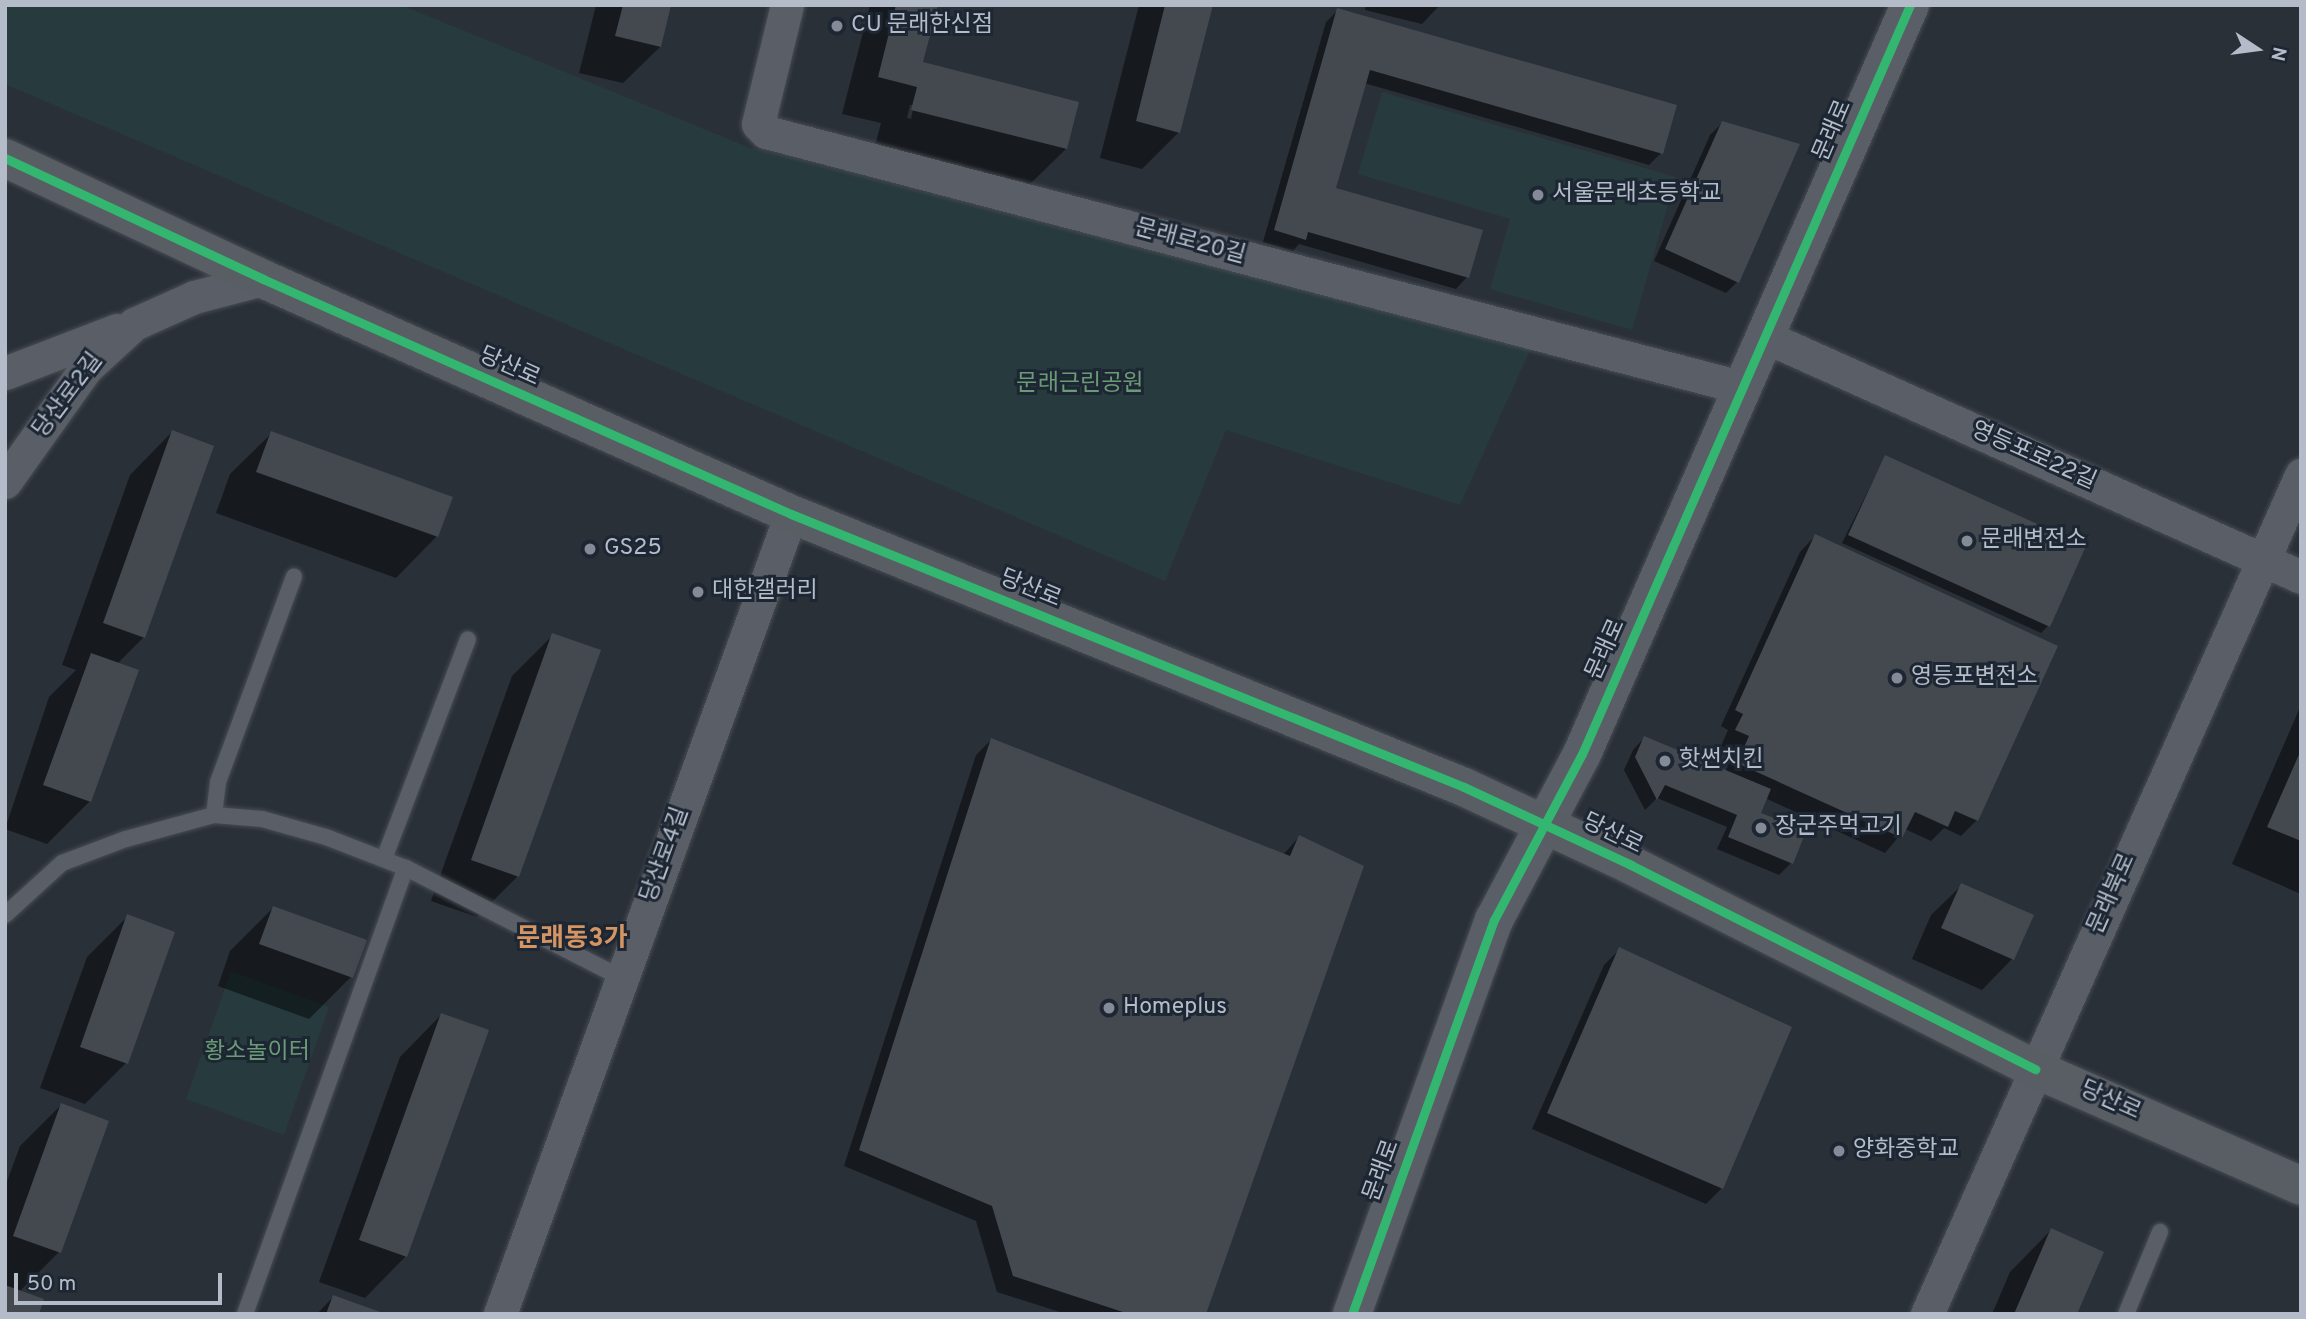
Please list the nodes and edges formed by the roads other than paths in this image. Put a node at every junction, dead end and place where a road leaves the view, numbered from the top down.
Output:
1 (787, 5) edge
2 (1910, 5) edge
3 (5, 158) edge
4 (263, 279) junction
5 (134, 324) junction
6 (1766, 338) junction
7 (5, 373) edge
8 (1744, 388) junction
9 (2301, 475) edge
10 (5, 482) edge
11 (791, 514) junction
12 (2263, 560) junction
13 (294, 577) dead end
14 (2301, 577) edge
15 (468, 639) dead end
16 (214, 815) junction
17 (1546, 825) junction
18 (384, 859) junction
19 (407, 868) junction
20 (5, 915) edge
21 (622, 978) junction
22 (2035, 1069) junction
23 (2301, 1186) edge
24 (2160, 1232) dead end
25 (245, 1314) edge
26 (499, 1314) edge
27 (1352, 1314) edge
28 (1927, 1314) edge
29 (2126, 1314) edge

1 - 8 street, 문래로20길
2 - 6 street, 문래로
3 - 4 main road, 당산로
4 - 5 street, 당산로2길
4 - 11 main road, 당산로
5 - 7 street
5 - 10 street, 당산로2길
6 - 8 street, 문래로
6 - 12 street, 영등포로22길
8 - 17 street, 문래로
9 - 12 street, 문래북로
11 - 17 main road, 당산로
11 - 21 street, 당산로4길
12 - 14 street, 영등포로22길
12 - 22 street, 문래북로
13 - 16 lane
15 - 18 lane
16 - 18 lane
16 - 20 lane
17 - 22 main road, 당산로
17 - 27 street, 문래로
18 - 19 lane
19 - 21 lane
19 - 25 lane
21 - 26 street, 당산로4길
22 - 23 main road, 당산로
22 - 28 street, 문래북로
24 - 29 lane

